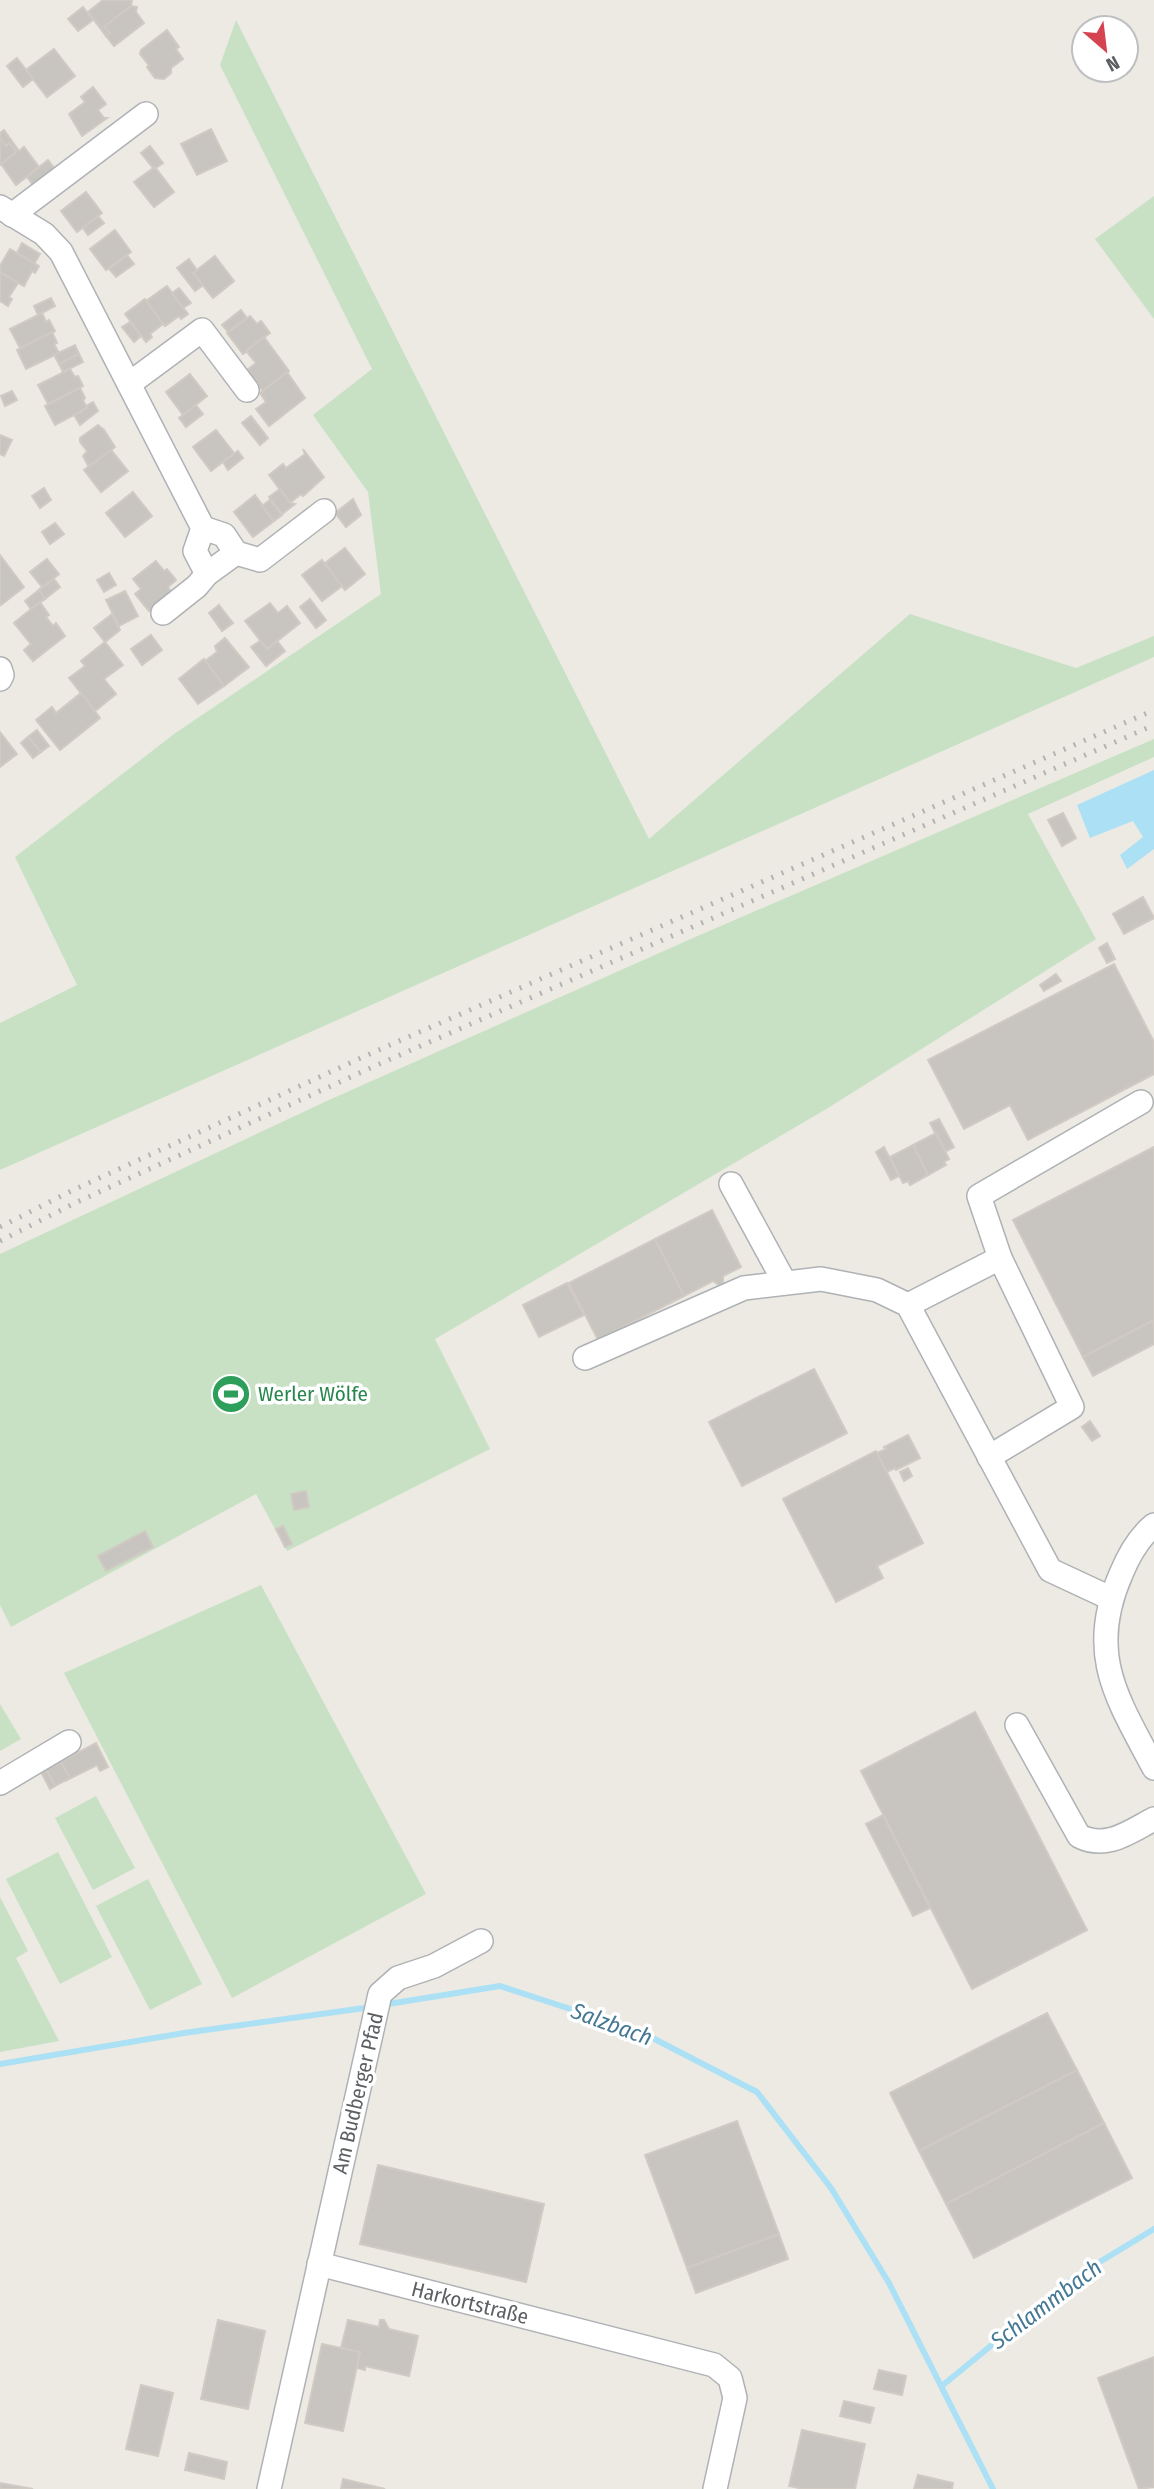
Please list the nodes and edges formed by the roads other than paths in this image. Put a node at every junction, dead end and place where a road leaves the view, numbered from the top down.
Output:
1 (146, 114) dead end
2 (6, 211) edge
3 (129, 384) junction
4 (247, 390) dead end
5 (324, 511) dead end
6 (203, 528) junction
7 (236, 553) junction
8 (207, 574) junction
9 (163, 612) dead end
10 (0, 669) edge
11 (0, 680) edge
12 (1141, 1102) dead end
13 (731, 1184) dead end
14 (1000, 1258) junction
15 (785, 1283) junction
16 (908, 1305) junction
17 (585, 1357) dead end
18 (989, 1457) junction
19 (1154, 1525) edge
20 (1110, 1598) junction
21 (1017, 1726) dead end
22 (69, 1742) dead end
23 (1154, 1768) edge
24 (0, 1783) edge
25 (1154, 1819) edge
26 (481, 1941) dead end
27 (319, 2264) junction
28 (269, 2489) edge
29 (715, 2489) edge

1 - 2 street
2 - 3 street
3 - 4 street
3 - 6 street
5 - 7 street
6 - 7 street
6 - 8 street
7 - 8 street
8 - 9 street
10 - 11 street
12 - 14 street
13 - 15 street
14 - 16 street
14 - 18 street
15 - 16 street
15 - 17 street
16 - 18 street
18 - 20 street
19 - 20 street
20 - 23 street
21 - 25 street
22 - 24 street
26 - 27 street, Am Budberger Pfad
27 - 28 street
27 - 29 street, Harkortstraße

